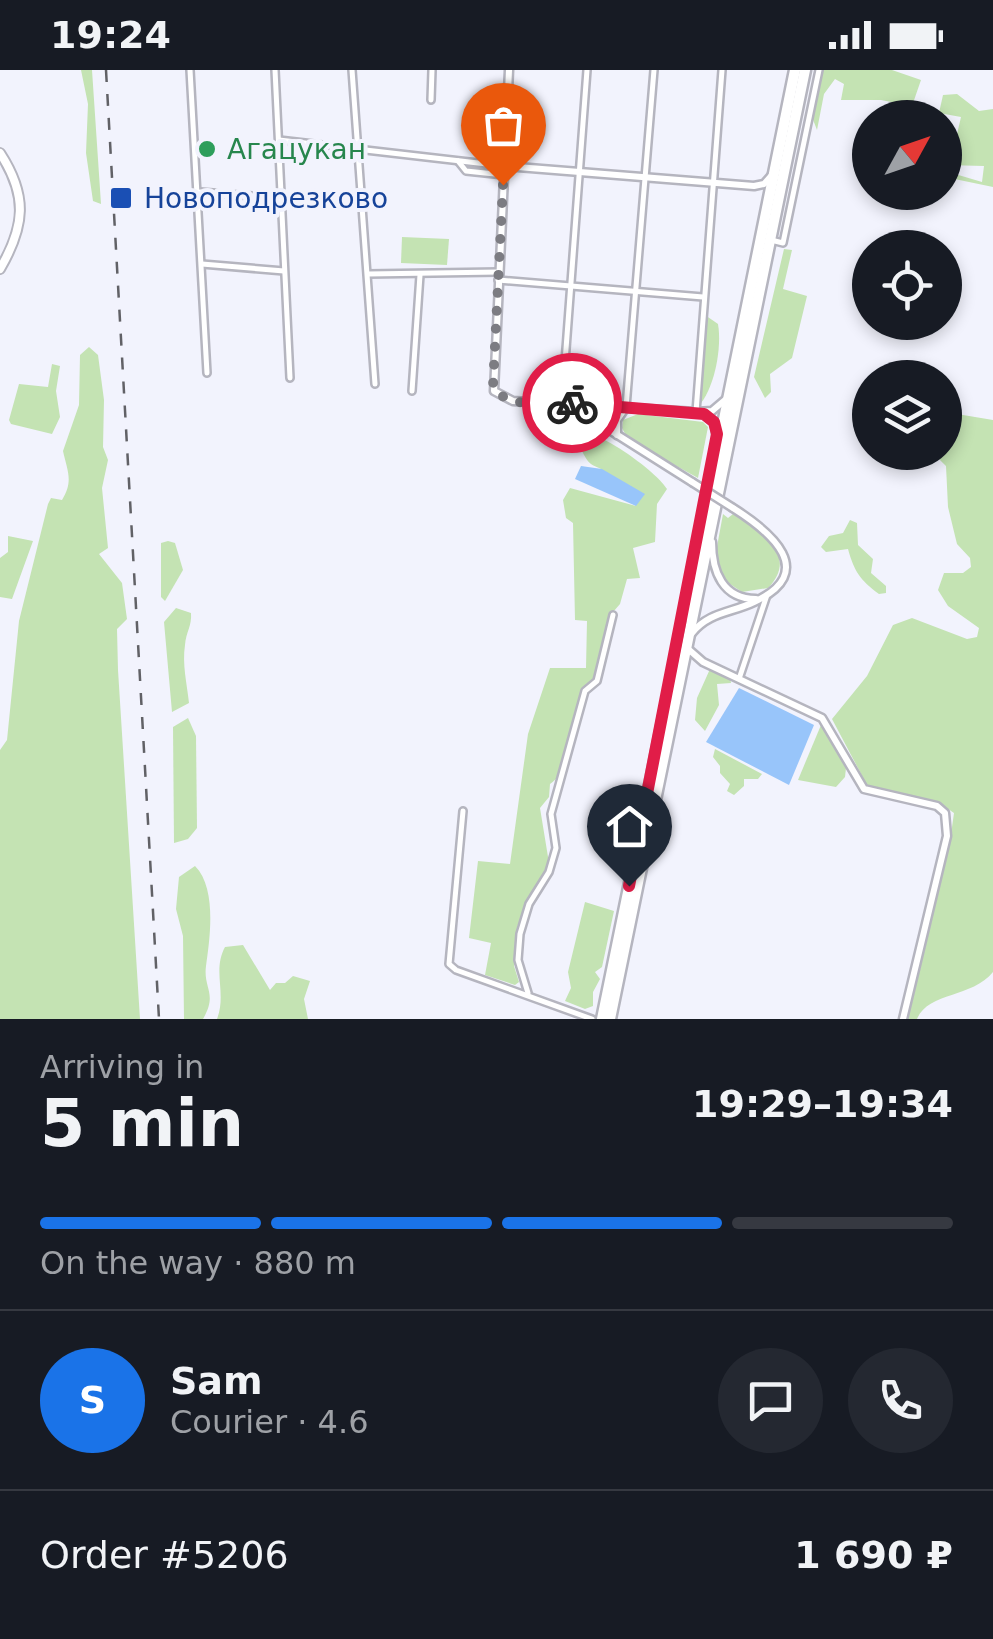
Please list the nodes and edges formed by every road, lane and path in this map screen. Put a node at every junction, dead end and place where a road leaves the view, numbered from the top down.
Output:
1 (190, 70) edge
2 (275, 70) edge
3 (352, 70) edge
4 (432, 70) edge
5 (510, 70) edge
6 (587, 70) edge
7 (654, 70) edge
8 (722, 70) edge
9 (795, 70) edge
10 (805, 70) edge
11 (819, 70) edge
12 (430, 100) dead end
13 (279, 140) junction
14 (357, 150) junction
15 (0, 153) edge
16 (458, 161) junction
17 (504, 166) junction
18 (775, 168) junction
19 (580, 171) junction
20 (504, 175) junction
21 (645, 177) junction
22 (711, 182) junction
23 (754, 186) junction
24 (199, 192) junction
25 (282, 198) junction
26 (767, 208) junction
27 (770, 240) junction
28 (202, 264) junction
29 (0, 269) edge
30 (284, 271) junction
31 (368, 274) junction
32 (420, 274) junction
33 (498, 276) junction
34 (570, 286) junction
35 (636, 291) junction
36 (704, 298) junction
37 (207, 373) dead end
38 (290, 378) dead end
39 (375, 384) dead end
40 (729, 390) junction
41 (412, 391) dead end
42 (564, 402) junction
43 (626, 408) junction
44 (696, 412) junction
45 (617, 436) junction
46 (716, 450) junction
47 (712, 516) junction
48 (765, 596) junction
49 (613, 615) dead end
50 (686, 644) junction
51 (703, 662) junction
52 (740, 676) junction
53 (678, 682) junction
54 (463, 812) dead end
55 (608, 991) junction
56 (528, 993) junction
57 (582, 1012) junction
58 (592, 1019) edge
59 (602, 1019) edge
60 (610, 1019) edge
61 (903, 1019) edge

1 - 24 street
2 - 13 street
3 - 14 street
4 - 12 street
5 - 17 street
6 - 19 street
7 - 21 street
8 - 22 street
9 - 18 highway
10 - 27 highway
11 - 27 street
13 - 14 street
13 - 25 street
14 - 16 street
14 - 31 street
15 - 29 main road
16 - 17 street
16 - 20 street
17 - 19 street
17 - 20 street
18 - 23 street
18 - 26 highway
19 - 21 street
19 - 34 street
20 - 33 street
21 - 22 street
21 - 35 street
22 - 23 street
22 - 36 street
23 - 26 street
24 - 25 street
24 - 28 street
25 - 30 street
26 - 40 highway
27 - 47 highway
28 - 30 street
28 - 37 street
30 - 38 street
31 - 32 street
31 - 39 street
32 - 33 street
32 - 41 street
33 - 34 street
33 - 42 street
34 - 35 street
34 - 42 street
35 - 36 street
35 - 43 street
36 - 44 street
40 - 44 street
40 - 46 highway
42 - 43 street
42 - 45 street
43 - 44 street
43 - 45 street
44 - 46 street
45 - 48 street, bridge
46 - 55 highway
47 - 48 street
47 - 50 highway
48 - 50 street
48 - 52 street
49 - 56 street
50 - 51 street
50 - 53 highway
51 - 52 street
51 - 53 street
52 - 61 street
53 - 60 highway
54 - 56 street
55 - 57 street
55 - 59 highway
56 - 57 street
57 - 58 street

